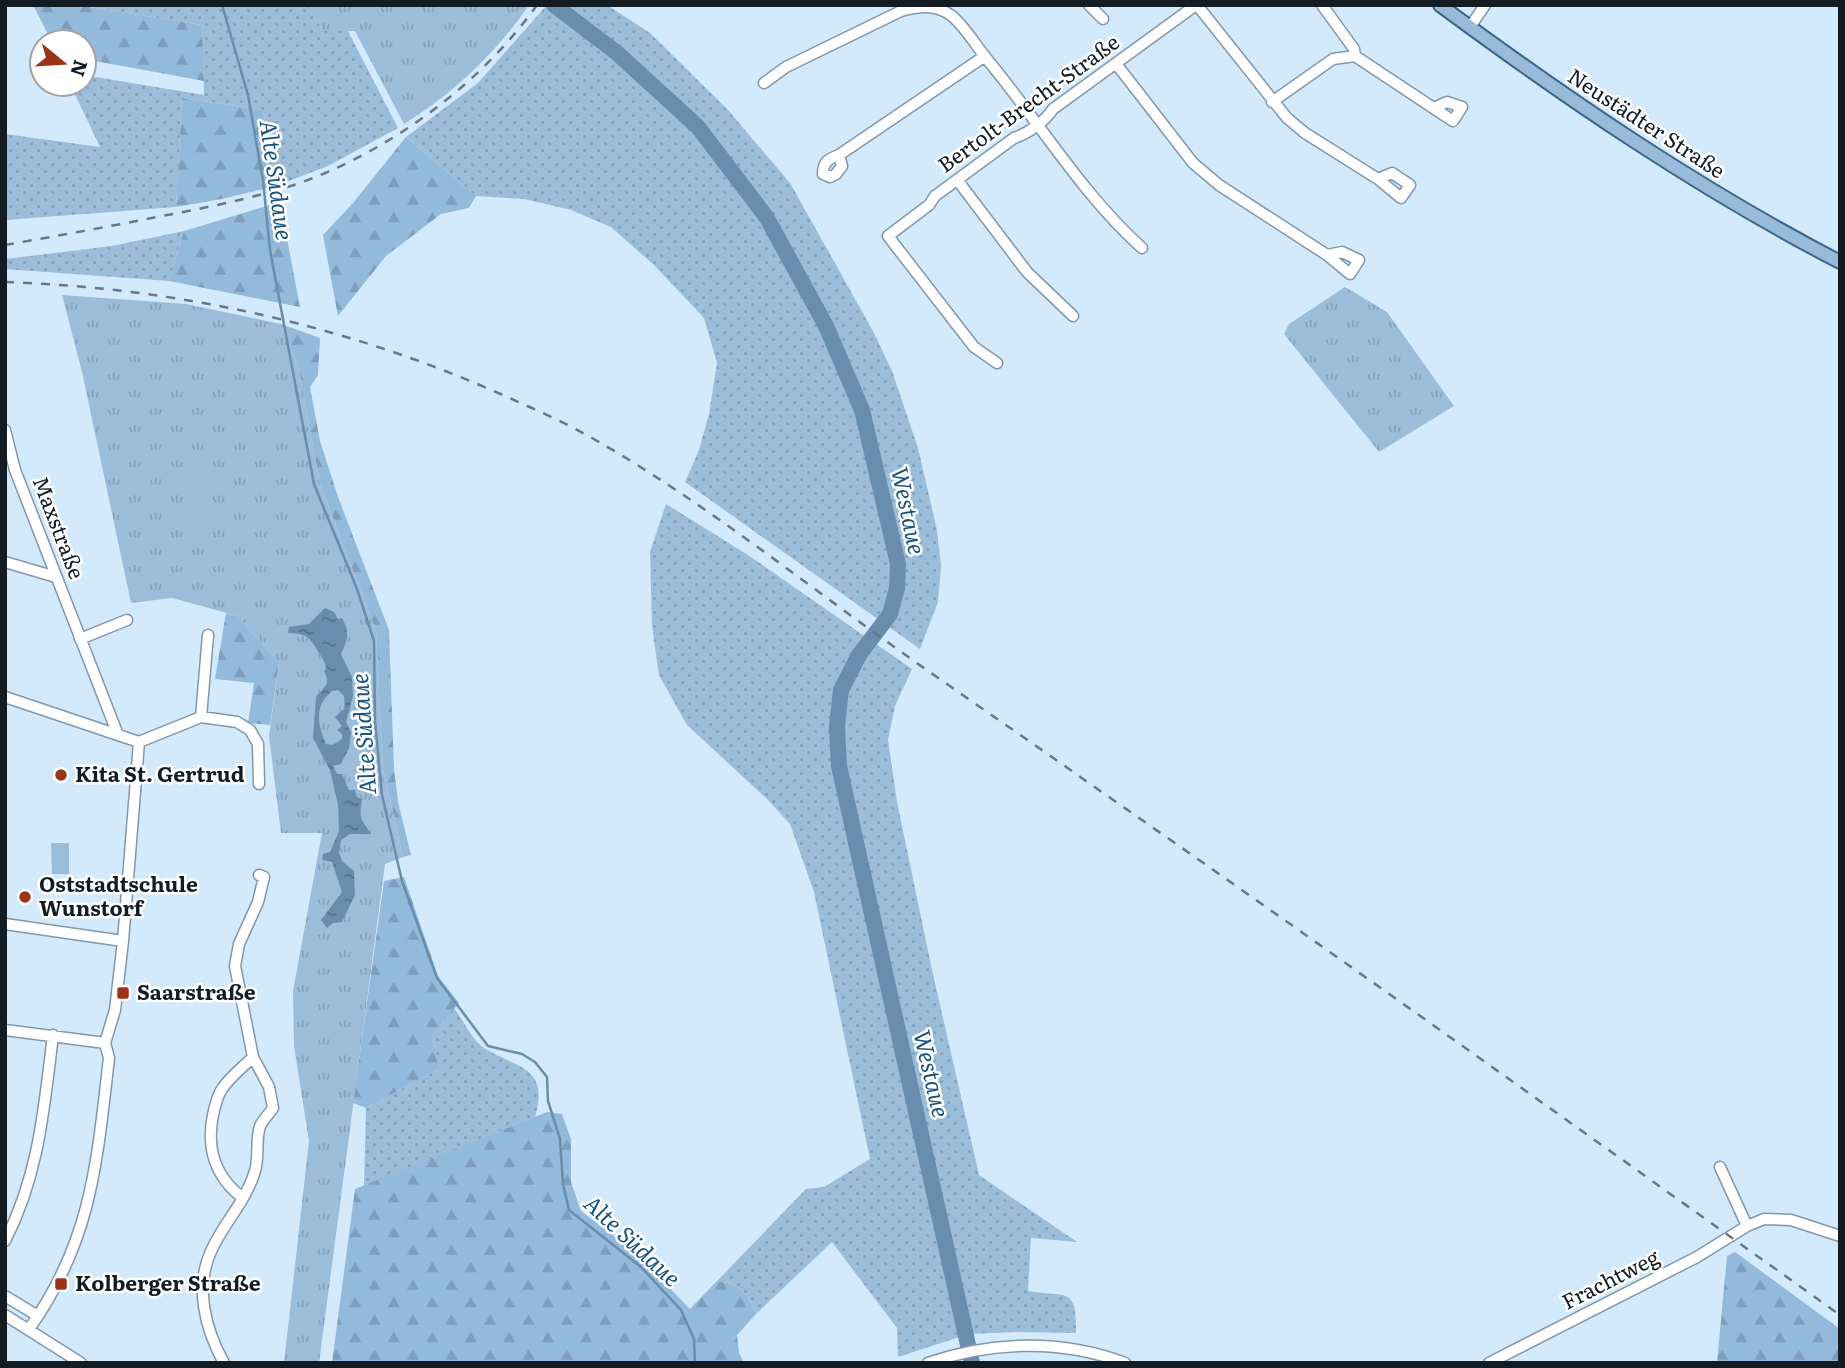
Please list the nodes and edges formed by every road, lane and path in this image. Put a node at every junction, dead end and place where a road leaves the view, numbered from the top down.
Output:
1 (1089, 5) edge
2 (1197, 5) edge
3 (1322, 5) edge
4 (1440, 5) edge
5 (1485, 5) edge
6 (1103, 19) dead end
7 (1470, 27) junction
8 (985, 56) junction
9 (1354, 56) junction
10 (1117, 65) junction
11 (764, 83) dead end
12 (1272, 102) junction
13 (1434, 108) dead end
14 (1038, 124) junction
15 (839, 155) dead end
16 (1378, 179) dead end
17 (958, 181) junction
18 (1142, 247) dead end
19 (1327, 256) dead end
20 (1840, 262) edge
21 (1073, 316) dead end
22 (997, 363) dead end
23 (5, 429) edge
24 (5, 562) edge
25 (56, 577) junction
26 (127, 620) dead end
27 (208, 635) dead end
28 (80, 639) junction
29 (5, 697) edge
30 (201, 717) junction
31 (118, 735) junction
32 (139, 742) junction
33 (259, 784) dead end
34 (259, 875) dead end
35 (5, 923) edge
36 (123, 941) junction
37 (5, 1030) edge
38 (53, 1035) junction
39 (105, 1043) junction
40 (253, 1057) junction
41 (1720, 1167) dead end
42 (243, 1198) junction
43 (1747, 1226) junction
44 (1840, 1236) edge
45 (5, 1241) edge
46 (5, 1296) edge
47 (5, 1315) edge
48 (38, 1316) junction
49 (29, 1329) junction
50 (81, 1363) edge
51 (224, 1363) edge
52 (928, 1363) edge
53 (1125, 1363) edge
54 (1489, 1363) edge

1 - 6 street
2 - 10 street, Bertolt-Brecht-Straße
2 - 12 street
3 - 9 street
4 - 7 main road, Neustädter Straße
5 - 7 street
7 - 20 main road, Neustädter Straße
8 - 11 street
8 - 14 street
8 - 15 street
9 - 12 street
9 - 13 street
10 - 14 street, Bertolt-Brecht-Straße
10 - 19 street
12 - 16 street
14 - 17 street, Bertolt-Brecht-Straße
14 - 18 street
17 - 21 street
17 - 22 street, Bertolt-Brecht-Straße
23 - 25 street, Maxstraße
24 - 25 street
25 - 28 street, Maxstraße
26 - 28 street
27 - 30 street
28 - 31 street, Maxstraße
29 - 31 street
30 - 32 street
30 - 33 street
31 - 32 street
32 - 36 street
34 - 40 street
35 - 36 street
36 - 39 street
37 - 38 street
38 - 39 street
38 - 45 street
39 - 48 street
40 - 42 street
40 - 42 street
41 - 43 street
42 - 51 street
43 - 44 street, Frachtweg
43 - 54 street, Frachtweg
46 - 48 street
47 - 49 street
48 - 49 street
49 - 50 street
52 - 53 street

